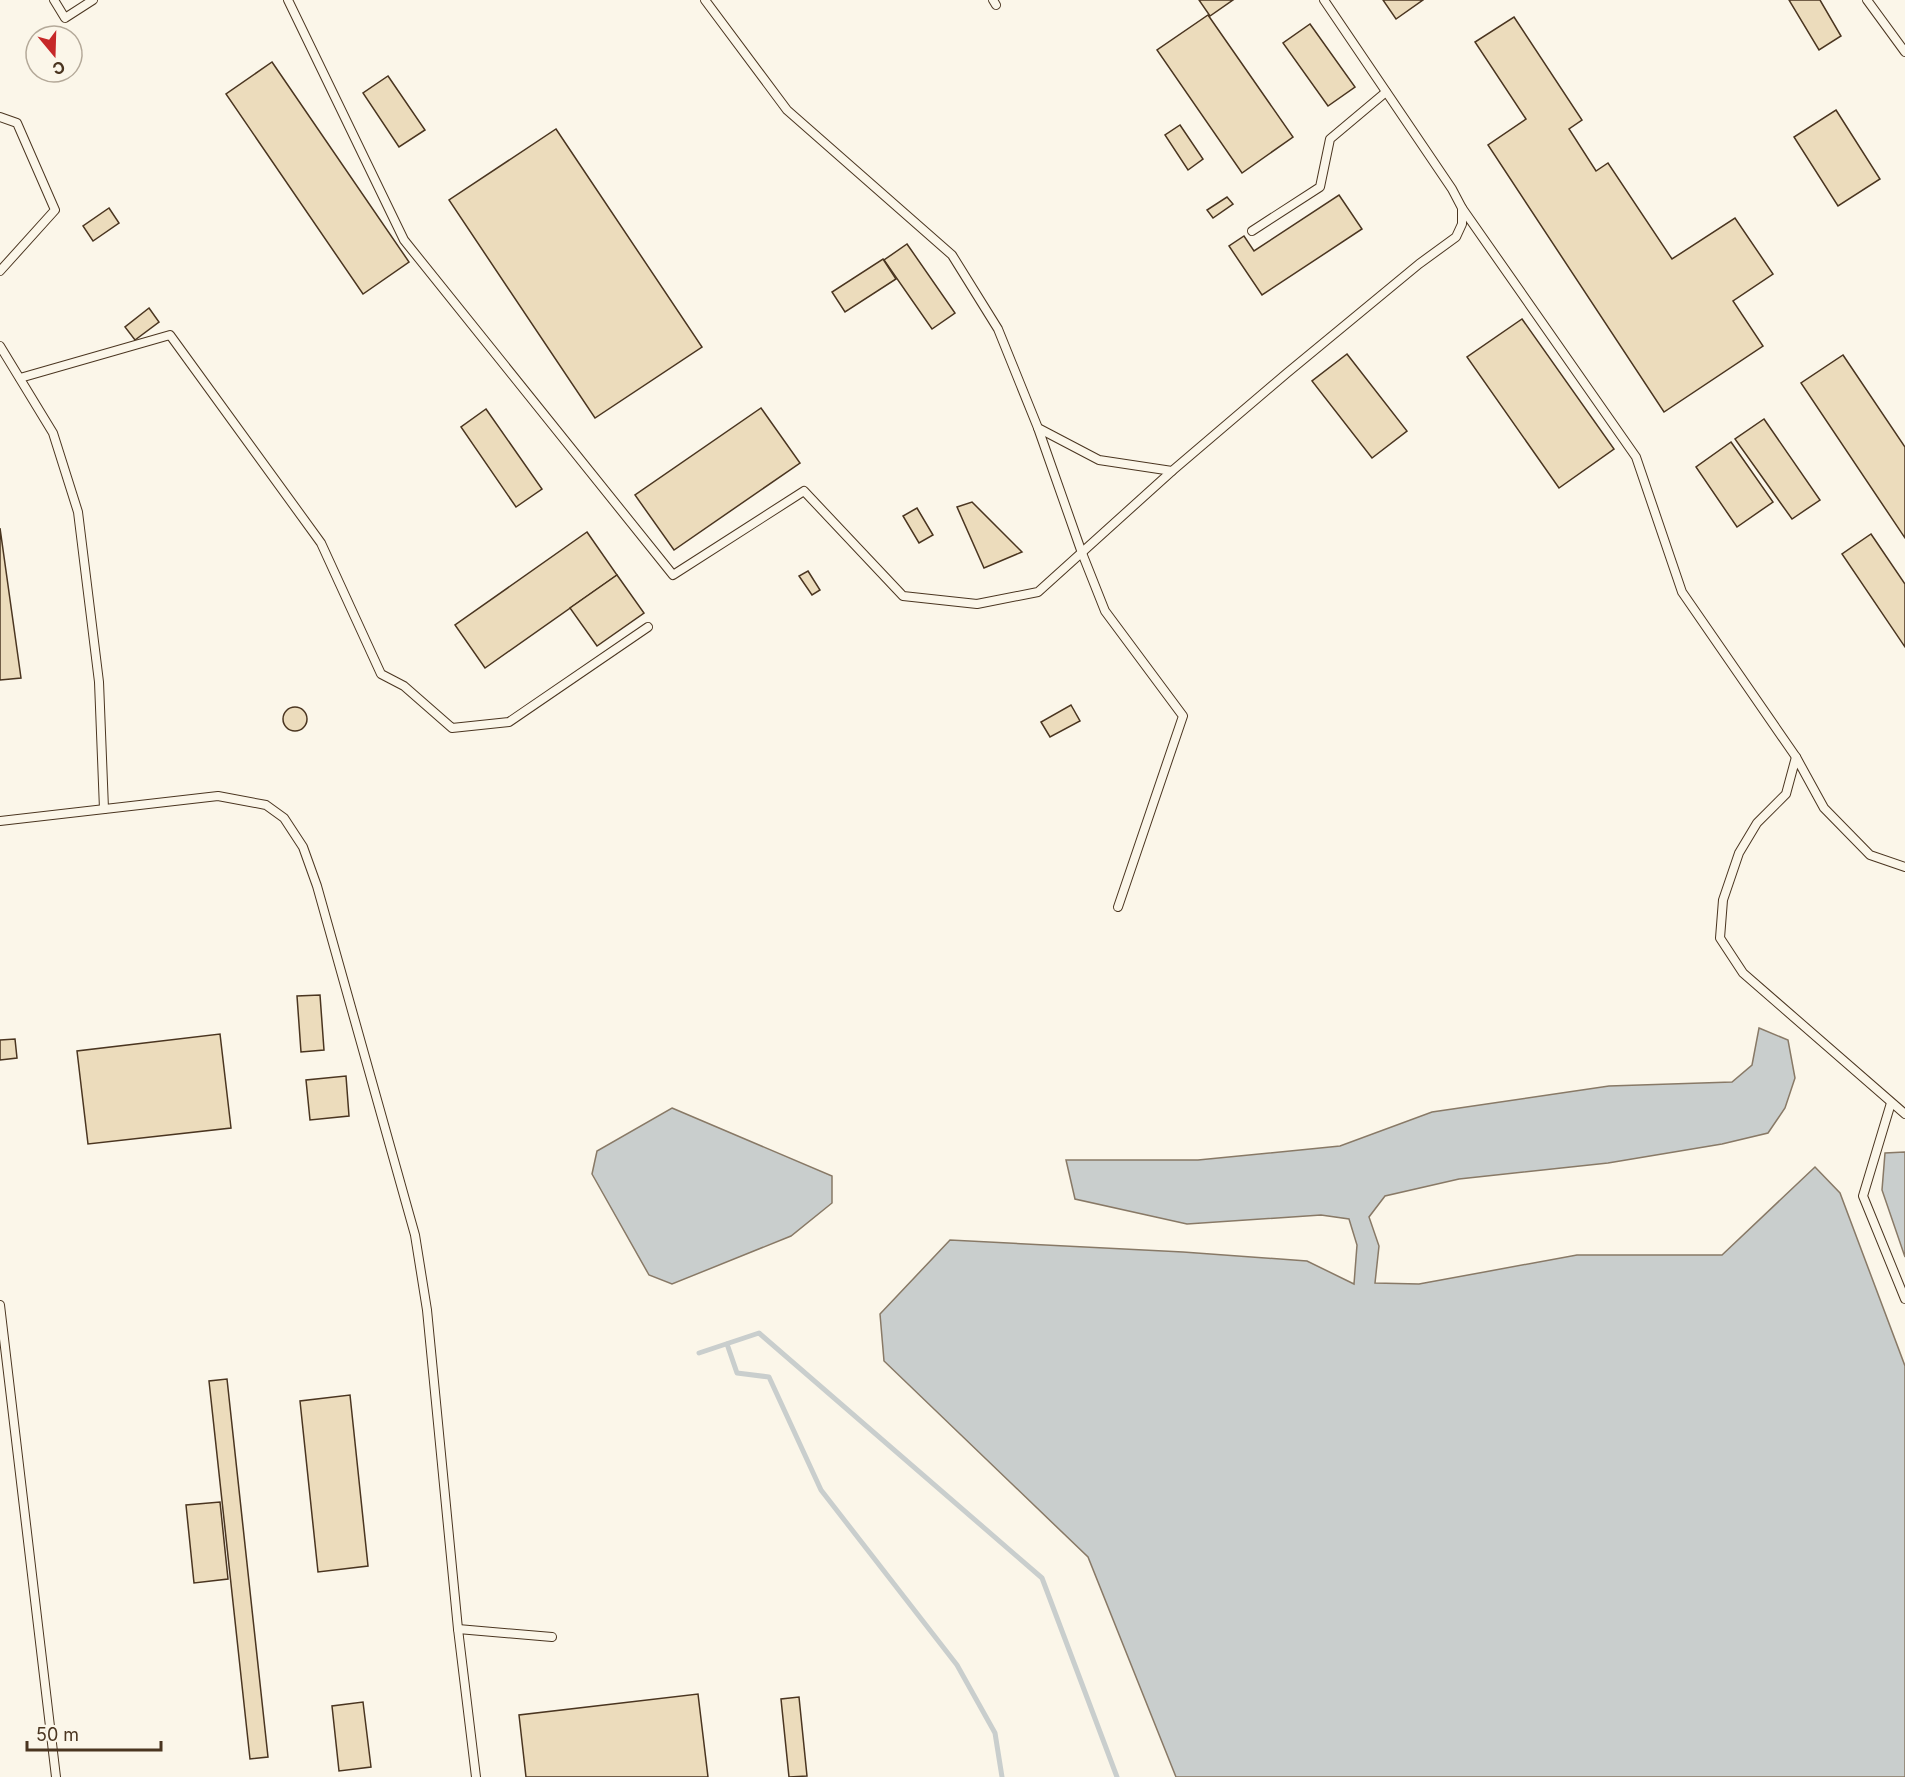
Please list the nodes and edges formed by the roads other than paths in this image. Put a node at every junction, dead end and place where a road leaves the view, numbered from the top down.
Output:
1 (54, 0) edge
2 (93, 0) edge
3 (288, 0) edge
4 (705, 0) edge
5 (1324, 0) edge
6 (1867, 0) edge
7 (1905, 52) edge
8 (1386, 92) junction
9 (0, 117) edge
10 (1462, 208) junction
11 (1252, 231) dead end
12 (0, 271) edge
13 (0, 346) edge
14 (20, 378) junction
15 (1038, 428) junction
16 (1172, 471) junction
17 (1082, 553) junction
18 (648, 627) dead end
19 (1796, 757) junction
20 (104, 809) junction
21 (0, 821) edge
22 (1905, 867) edge
23 (1119, 907) dead end
24 (1891, 1103) junction
25 (1905, 1113) edge
26 (1905, 1299) edge
27 (0, 1305) edge
28 (458, 1629) junction
29 (552, 1637) dead end
30 (56, 1777) edge
31 (476, 1777) edge

1 - 2 lane
3 - 17 lane
4 - 15 lane
5 - 8 lane
6 - 7 lane
8 - 10 lane
8 - 11 lane
9 - 12 lane
10 - 16 lane
10 - 19 lane
13 - 14 lane
14 - 18 lane
14 - 20 lane
15 - 16 lane
15 - 17 lane
16 - 17 lane
17 - 23 lane
19 - 22 lane
19 - 24 lane
20 - 21 lane
20 - 28 lane
24 - 25 lane
24 - 26 lane
27 - 30 lane
28 - 29 lane
28 - 31 lane

